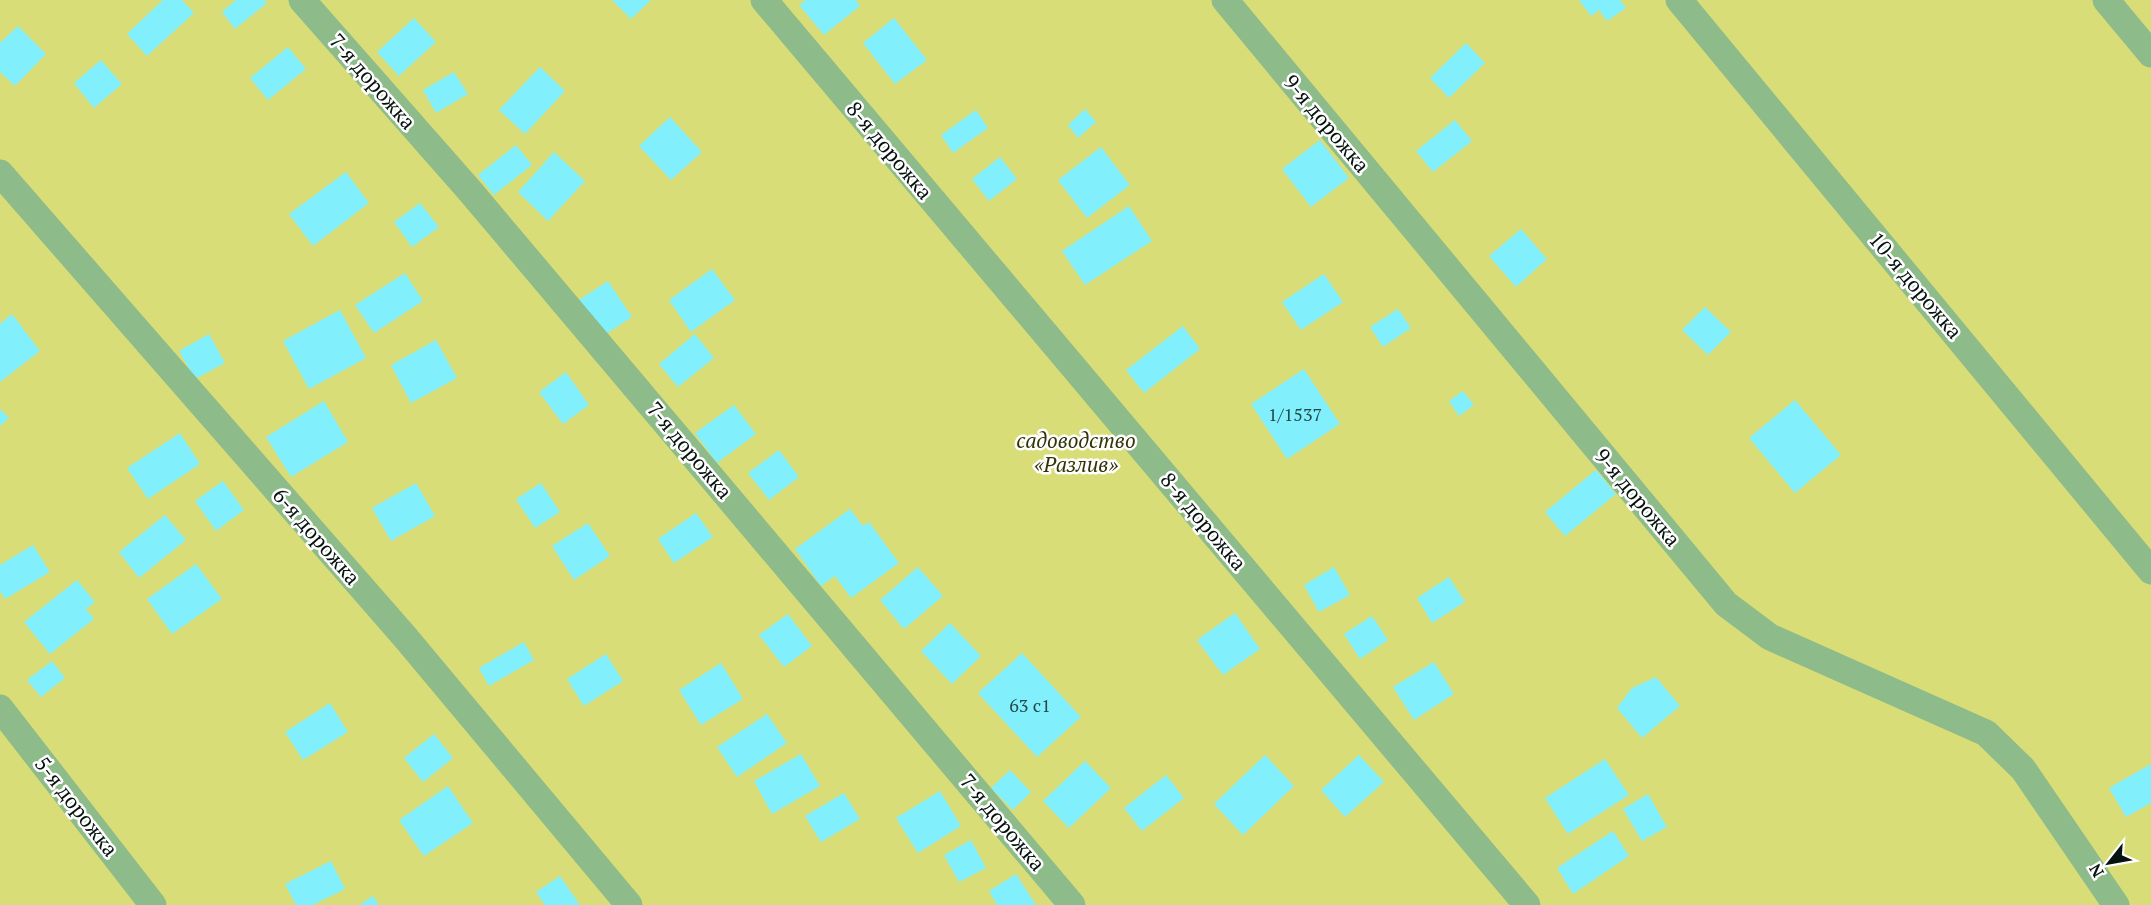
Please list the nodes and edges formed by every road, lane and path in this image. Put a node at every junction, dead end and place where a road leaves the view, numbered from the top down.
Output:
1 (302, 0) edge
2 (764, 0) edge
3 (1225, 0) edge
4 (1679, 0) edge
5 (2106, 0) edge
6 (2151, 54) edge
7 (0, 173) edge
8 (2151, 571) edge
9 (0, 708) edge
10 (2110, 902) edge
11 (153, 905) edge
12 (629, 905) edge
13 (1072, 905) edge
14 (1527, 905) edge

1 - 13 street, 7-я дорожка
2 - 14 street, 8-я дорожка
3 - 10 street, 9-я дорожка
4 - 8 street, 10-я дорожка
5 - 6 street
7 - 12 street, 6-я дорожка
9 - 11 street, 5-я дорожка

